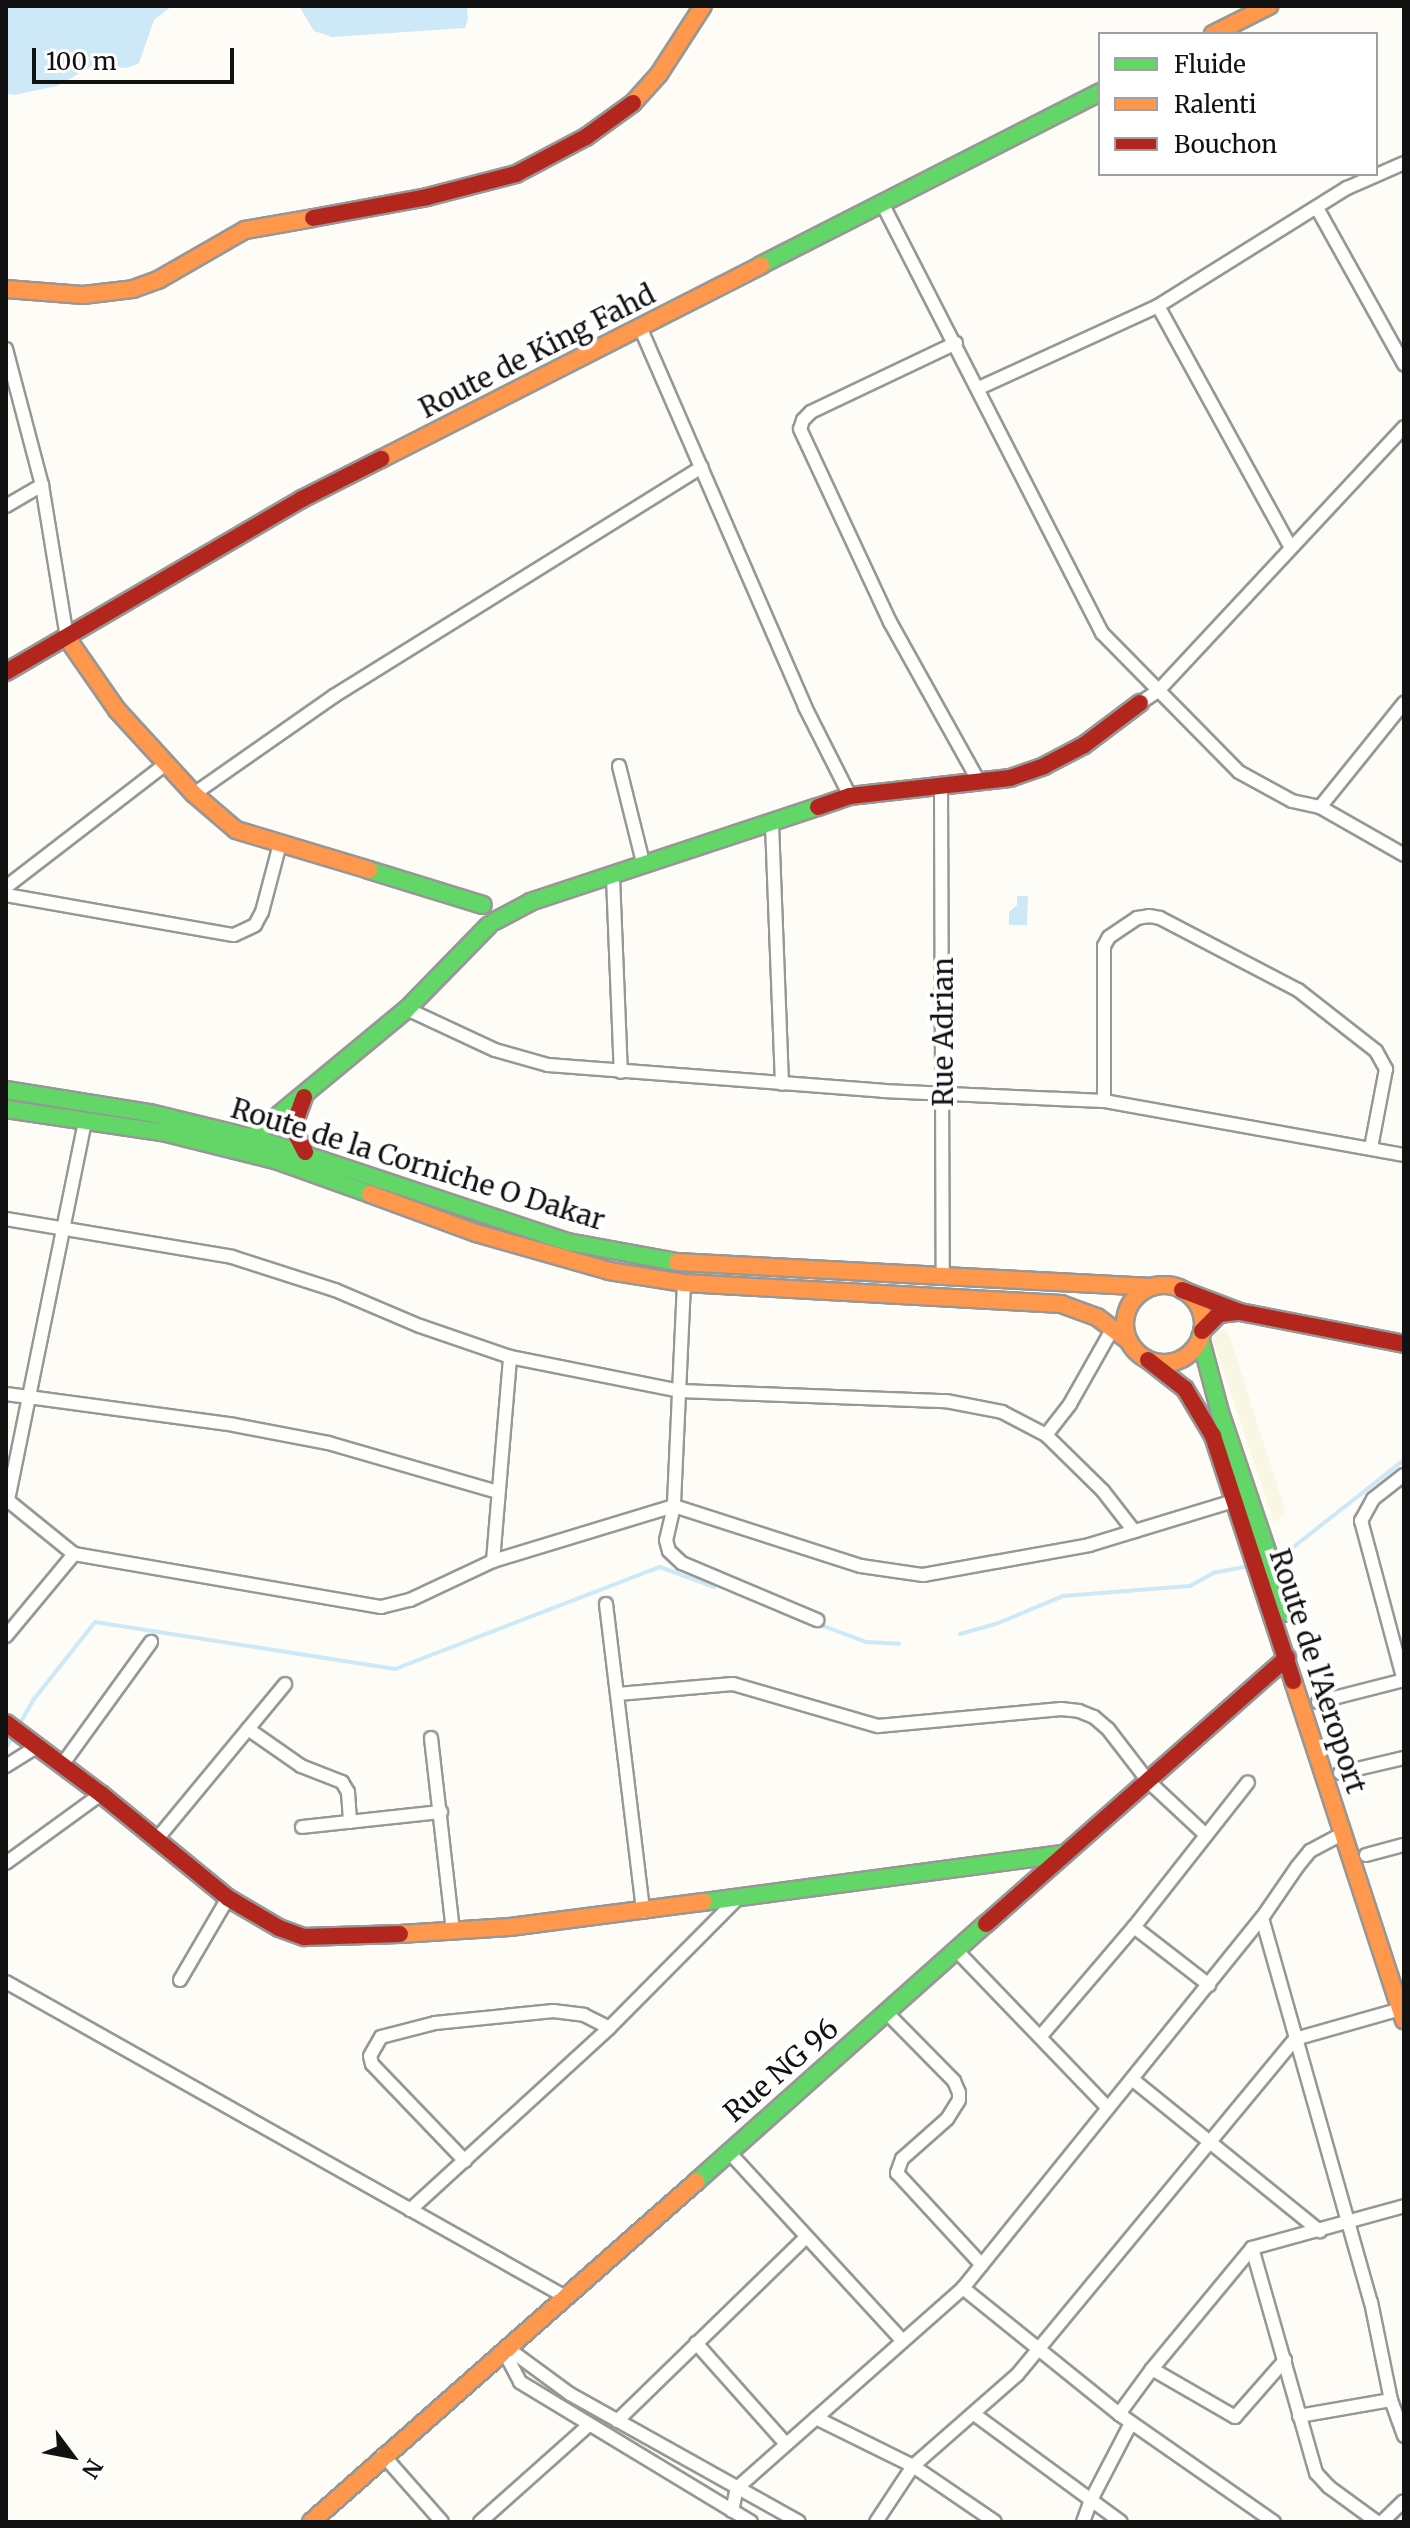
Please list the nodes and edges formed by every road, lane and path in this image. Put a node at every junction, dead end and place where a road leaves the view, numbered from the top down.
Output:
1 (703, 6) edge
2 (1269, 6) edge
3 (1217, 32) edge
4 (1098, 93) edge
5 (1404, 163) edge
6 (1378, 174) edge
7 (1374, 176) edge
8 (883, 205) junction
9 (1317, 208) junction
10 (6, 289) edge
11 (1158, 306) junction
12 (640, 327) junction
13 (956, 343) junction
14 (6, 349) edge
15 (1404, 364) edge
16 (979, 388) junction
17 (1404, 427) edge
18 (702, 467) junction
19 (42, 485) junction
20 (6, 506) edge
21 (1291, 548) junction
22 (67, 638) junction
23 (6, 672) edge
24 (1158, 691) junction
25 (1140, 703) joint
26 (1404, 703) edge
27 (166, 764) junction
28 (619, 766) dead end
29 (978, 780) junction
30 (941, 786) junction
31 (194, 794) junction
32 (850, 796) junction
33 (1320, 807) junction
34 (772, 824) junction
35 (280, 844) junction
36 (1404, 855) edge
37 (644, 866) junction
38 (613, 877) junction
39 (6, 887) edge
40 (6, 895) edge
41 (487, 917) junction
42 (407, 1009) junction
43 (621, 1072) junction
44 (782, 1084) junction
45 (6, 1090) edge
46 (944, 1092) junction
47 (304, 1097) junction
48 (1104, 1101) junction
49 (6, 1109) edge
50 (85, 1120) junction
51 (251, 1138) junction
52 (1371, 1148) junction
53 (305, 1152) junction
54 (1404, 1155) edge
55 (6, 1219) edge
56 (65, 1228) junction
57 (943, 1277) junction
58 (684, 1283) junction
59 (1152, 1287) junction
60 (1182, 1290) junction
61 (1240, 1312) junction
62 (1113, 1328) junction
63 (1201, 1334) junction
64 (1129, 1341) junction
65 (1404, 1344) edge
66 (510, 1357) junction
67 (1148, 1360) junction
68 (680, 1391) junction
69 (6, 1394) edge
70 (30, 1397) junction
71 (1046, 1435) junction
72 (1404, 1475) edge
73 (498, 1492) junction
74 (7, 1500) edge
75 (1234, 1501) junction
76 (674, 1506) junction
77 (1134, 1531) junction
78 (74, 1554) junction
79 (493, 1561) junction
80 (606, 1604) dead end
81 (817, 1620) dead end
82 (6, 1636) edge
83 (151, 1642) dead end
84 (1287, 1658) junction
85 (1404, 1680) edge
86 (285, 1684) dead end
87 (618, 1694) junction
88 (1318, 1702) junction
89 (6, 1723) edge
90 (248, 1729) junction
91 (431, 1738) dead end
92 (34, 1745) junction
93 (1404, 1758) edge
94 (62, 1765) junction
95 (6, 1766) edge
96 (1340, 1773) junction
97 (1148, 1781) junction
98 (1248, 1782) dead end
99 (101, 1794) junction
100 (441, 1812) junction
101 (350, 1822) junction
102 (302, 1827) dead end
103 (1344, 1833) junction
104 (1206, 1835) junction
105 (157, 1839) junction
106 (1404, 1845) edge
107 (1066, 1853) junction
108 (1366, 1855) junction
109 (6, 1863) edge
110 (228, 1898) junction
111 (738, 1898) junction
112 (643, 1912) junction
113 (1262, 1918) junction
114 (1134, 1927) junction
115 (453, 1931) junction
116 (956, 1950) junction
117 (1404, 1976) edge
118 (180, 1980) dead end
119 (6, 1982) edge
120 (1209, 1985) junction
121 (886, 2012) junction
122 (1402, 2015) edge
123 (609, 2028) junction
124 (1040, 2037) junction
125 (1295, 2039) junction
126 (1132, 2079) junction
127 (1108, 2108) junction
128 (1208, 2141) junction
129 (728, 2151) junction
130 (465, 2161) junction
131 (1404, 2206) edge
132 (410, 2210) junction
133 (1346, 2223) junction
134 (1320, 2231) junction
135 (806, 2237) junction
136 (1252, 2248) junction
137 (982, 2265) junction
138 (963, 2288) junction
139 (564, 2296) junction
140 (903, 2341) junction
141 (696, 2343) junction
142 (1040, 2347) junction
143 (508, 2348) junction
144 (1285, 2360) junction
145 (1152, 2369) junction
146 (1391, 2400) junction
147 (974, 2414) junction
148 (1119, 2414) junction
149 (1299, 2416) junction
150 (816, 2418) junction
151 (617, 2421) junction
152 (1131, 2423) junction
153 (589, 2425) junction
154 (1404, 2436) edge
155 (786, 2444) junction
156 (383, 2455) junction
157 (913, 2466) junction
158 (737, 2488) junction
159 (1091, 2500) junction
160 (1404, 2501) edge
161 (741, 2518) edge
162 (313, 2521) edge
163 (442, 2522) edge
164 (480, 2522) edge
165 (799, 2522) edge
166 (876, 2522) edge
167 (995, 2522) edge
168 (1083, 2522) edge
169 (1121, 2522) edge
170 (1274, 2522) edge
171 (1380, 2522) edge

1 - 10 main road
2 - 3 main road
4 - 8 main road, Route de King Fahd
5 - 6 street
7 - 9 street
8 - 12 main road, Route de King Fahd
8 - 13 street
9 - 11 street
9 - 15 street
11 - 16 street
11 - 21 street
12 - 18 street
12 - 22 main road, Route de King Fahd
13 - 16 street
13 - 29 street
14 - 19 street
16 - 24 street
17 - 21 street
18 - 31 street
18 - 32 street
19 - 20 street
19 - 22 street
21 - 24 street
22 - 23 main road, Route de King Fahd
22 - 27 main road
24 - 25 street
24 - 33 street
25 - 29 main road
26 - 33 street
27 - 31 main road
27 - 39 street
28 - 37 street
29 - 30 main road
30 - 32 main road
30 - 46 street, Rue Adrian
31 - 35 main road
32 - 34 main road
33 - 36 street
34 - 37 main road
34 - 44 street
35 - 40 street
35 - 41 main road
37 - 38 main road
38 - 41 main road
38 - 43 street
41 - 42 main road
42 - 43 street
42 - 47 main road
43 - 44 street
44 - 46 street
45 - 51 main road, Route de la Corniche O Dakar
46 - 48 street
46 - 57 street, Rue Adrian
47 - 51 main road
47 - 53 main road
48 - 52 street
48 - 52 street
49 - 50 main road, Route de la Corniche O Dakar
50 - 56 street
50 - 58 main road, Route de la Corniche O Dakar
51 - 53 main road, Route de la Corniche O Dakar
52 - 54 street
53 - 57 main road, Route de la Corniche O Dakar
55 - 56 street
56 - 66 street
56 - 70 street
57 - 59 main road, Route de la Corniche O Dakar
58 - 62 main road, Route de la Corniche O Dakar
58 - 68 street
59 - 60 main road
59 - 64 main road
60 - 61 main road
60 - 63 main road
61 - 63 main road
61 - 65 main road
62 - 64 main road, Route de la Corniche O Dakar
62 - 71 street
63 - 67 main road
63 - 88 main road, Route de l'Aeroport
64 - 67 main road
66 - 68 street
66 - 73 street
67 - 75 main road, Route de l'Aeroport
68 - 71 street
68 - 76 street
69 - 70 street
70 - 73 street
70 - 74 street
71 - 77 street
72 - 85 street
73 - 79 street
74 - 78 street
75 - 77 street
75 - 84 main road, Route de l'Aeroport
76 - 77 street
76 - 79 street
76 - 81 street
78 - 79 street
78 - 82 street
80 - 87 street
83 - 94 street
84 - 97 main road, Rue NG 96
84 - 103 main road, Route de l'Aeroport
85 - 88 street
86 - 90 street
87 - 97 street
87 - 112 street
88 - 96 main road, Route de l'Aeroport
89 - 92 main road
90 - 101 street
90 - 105 street
91 - 100 street
92 - 94 main road
92 - 95 street
93 - 96 street
94 - 99 main road
96 - 108 main road, Route de l'Aeroport
97 - 104 street
97 - 107 main road, Rue NG 96
98 - 104 street
99 - 105 main road
99 - 109 street
100 - 101 street
100 - 115 street
101 - 102 street
103 - 113 street
103 - 122 main road, Route de l'Aeroport
104 - 114 street
105 - 110 main road
106 - 108 street
107 - 111 main road
107 - 116 main road, Rue NG 96
108 - 117 main road, Route de l'Aeroport
110 - 115 main road
110 - 118 street
111 - 112 main road
111 - 123 street
112 - 115 main road
113 - 120 street
113 - 125 street
114 - 120 street
114 - 124 street
116 - 121 main road, Rue NG 96
116 - 124 street
119 - 132 street
120 - 126 street
121 - 129 main road, Rue NG 96
121 - 137 street
122 - 125 street
123 - 130 street
123 - 130 street
124 - 127 street
125 - 128 street
125 - 133 street
126 - 127 street
126 - 128 street
127 - 137 street
128 - 134 street
128 - 142 street
129 - 135 street
129 - 139 main road, Rue NG 96
130 - 132 street
131 - 133 street
132 - 139 street
133 - 134 street
133 - 146 street
134 - 136 street
135 - 140 street
135 - 141 street
136 - 144 street
136 - 145 street
137 - 138 street
138 - 140 street
138 - 142 street
139 - 143 main road, Rue NG 96
140 - 150 street
141 - 151 street
141 - 155 street
142 - 147 street
142 - 148 street
143 - 151 street
143 - 153 street
143 - 156 main road, Rue NG 96
144 - 145 street
144 - 149 street
145 - 148 street
146 - 149 street
146 - 154 street
147 - 157 street
147 - 159 street
148 - 152 street
149 - 171 street
150 - 155 street
150 - 157 street
151 - 158 street
152 - 159 street
152 - 170 street
153 - 161 street
153 - 164 street
155 - 158 street
156 - 162 main road, Rue NG 96
156 - 163 street
157 - 166 street
157 - 167 street
158 - 161 street
158 - 165 street
159 - 168 street
159 - 169 street
160 - 171 street

